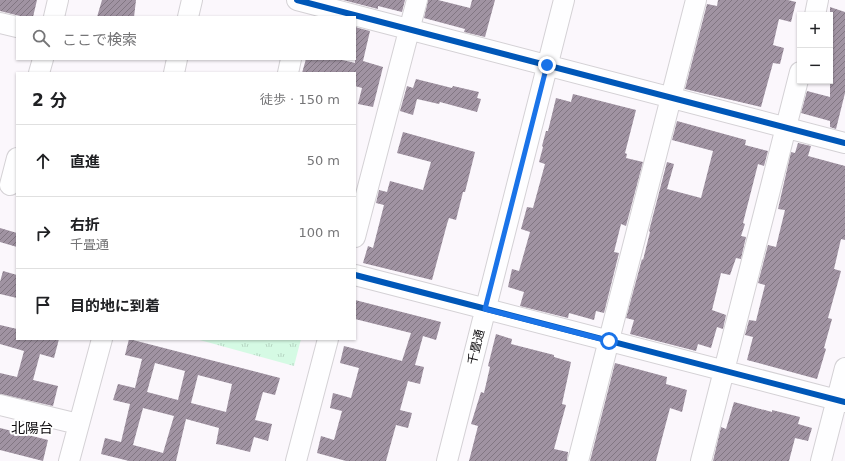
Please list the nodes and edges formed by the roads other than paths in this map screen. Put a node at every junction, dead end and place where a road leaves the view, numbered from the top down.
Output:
1 (58, 0) edge
2 (192, 0) edge
3 (417, 0) edge
4 (564, 0) edge
5 (696, 0) edge
6 (818, 0) edge
7 (303, 5) edge
8 (816, 12) edge
9 (54, 16) edge
10 (188, 16) edge
11 (352, 16) edge
12 (356, 17) edge
13 (0, 23) edge
14 (16, 27) edge
15 (409, 29) junction
16 (43, 60) edge
17 (177, 60) edge
18 (291, 60) edge
19 (547, 65) junction
20 (39, 72) edge
21 (174, 72) edge
22 (288, 72) edge
23 (797, 84) edge
24 (671, 97) junction
25 (786, 128) junction
26 (845, 143) edge
27 (16, 161) edge
28 (6, 186) edge
29 (356, 233) edge
30 (356, 275) edge
31 (485, 309) junction
32 (102, 340) edge
33 (328, 340) edge
34 (609, 341) junction
35 (845, 368) edge
36 (724, 371) junction
37 (841, 401) edge
38 (0, 405) edge
39 (78, 424) junction
40 (69, 461) edge
41 (296, 461) edge
42 (447, 461) edge
43 (578, 461) edge
44 (701, 461) edge
45 (821, 461) edge

1 - 9 street
2 - 10 street
3 - 15 street
4 - 19 street, 千畳通
5 - 24 street
6 - 8 street
7 - 11 street
12 - 15 street
13 - 14 street
15 - 19 street
15 - 29 street
16 - 20 street
17 - 21 street
18 - 22 street
19 - 24 street
19 - 31 street, 千畳通
23 - 25 street
24 - 25 street
24 - 34 street
25 - 26 street
25 - 36 street
27 - 28 street
30 - 31 street
31 - 34 street
31 - 42 street, 千畳通
32 - 39 street
33 - 41 street
34 - 36 street
34 - 43 street
35 - 37 street
36 - 37 street
36 - 44 street
37 - 45 street
38 - 39 street
39 - 40 street

